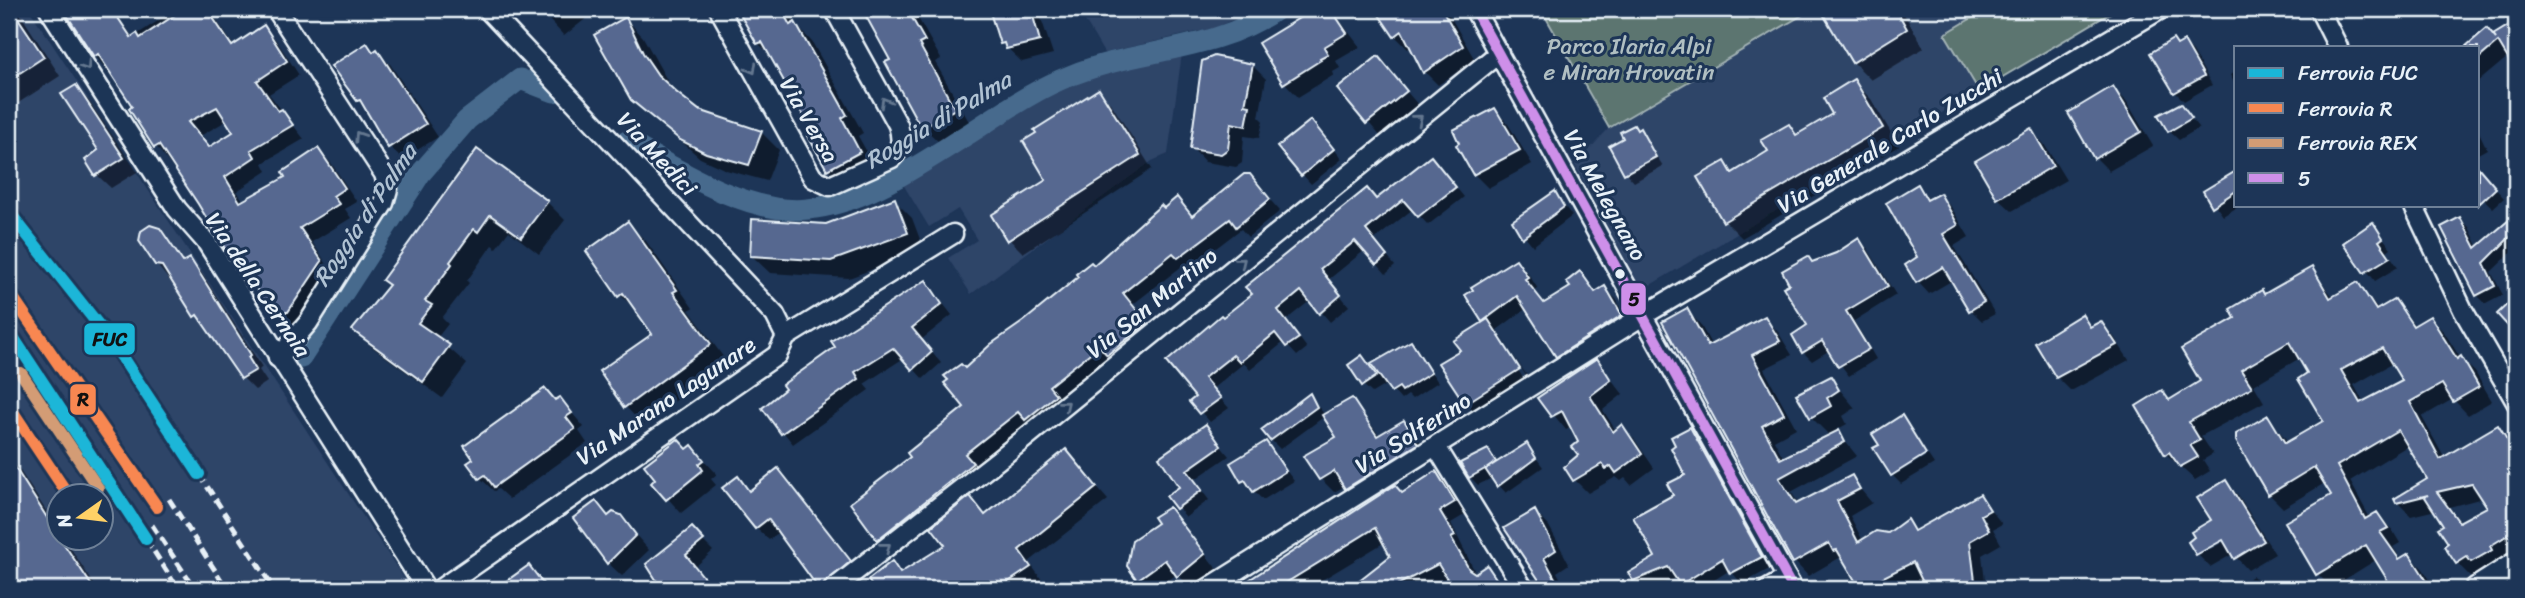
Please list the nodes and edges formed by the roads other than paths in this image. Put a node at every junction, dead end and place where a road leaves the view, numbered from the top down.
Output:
1 (48, 9) edge
2 (276, 9) edge
3 (487, 9) edge
4 (719, 9) edge
5 (834, 9) edge
6 (1474, 9) edge
7 (2161, 9) edge
8 (2319, 9) edge
9 (2338, 46) edge
10 (1499, 53) junction
11 (2413, 206) edge
12 (953, 234) dead end
13 (1644, 315) junction
14 (786, 337) junction
15 (278, 358) junction
16 (2516, 402) edge
17 (1437, 448) junction
18 (2516, 564) edge
19 (854, 583) edge
20 (1790, 584) edge
21 (426, 589) edge
22 (440, 589) edge
23 (833, 589) edge
24 (1207, 589) edge
25 (1524, 589) edge
26 (1768, 589) edge
27 (2477, 589) edge

1 -> 15 street, Via della Cernaia
15 -> 2 street
3 - 14 street, Via Medici
4 -> 5 street, Via Versa
6 - 10 street, Via Melegnano
7 - 13 street, Via Generale Carlo Zucchi
8 - 9 street
10 - 13 street, Via Melegnano
19 -> 10 street, Via San Martino
11 - 16 street
12 - 14 street, Via Marano Lagunare
13 - 17 street, Via Solferino
13 - 20 street, Via Melegnano
14 - 22 street, Via Marano Lagunare
15 - 21 street, Via della Cernaia
17 - 24 street, Via Solferino
17 - 25 street
18 - 27 street
19 - 23 street, Via San Martino
20 - 26 street

